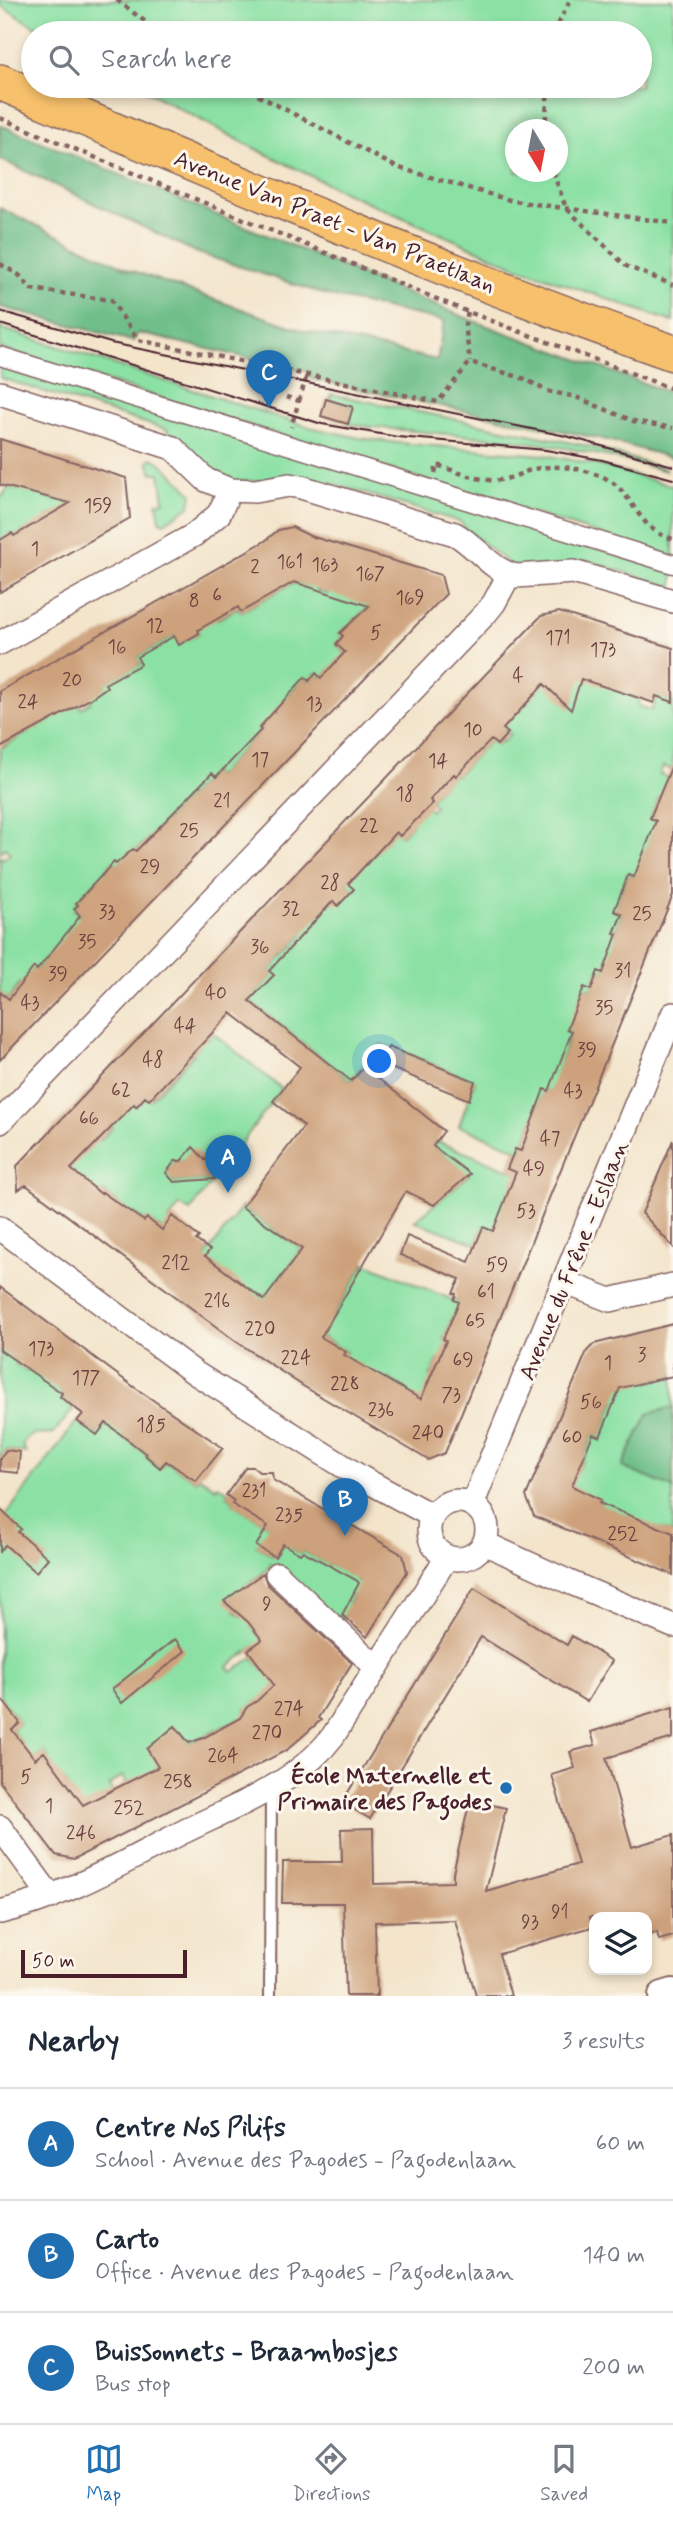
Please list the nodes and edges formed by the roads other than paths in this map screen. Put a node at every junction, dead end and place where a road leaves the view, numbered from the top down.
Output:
1 (0, 82) edge
2 (21, 91) edge
3 (38, 98) edge
4 (673, 353) edge
5 (0, 356) edge
6 (0, 393) edge
7 (230, 490) junction
8 (673, 565) edge
9 (509, 575) junction
10 (673, 601) edge
11 (0, 643) edge
12 (673, 1014) edge
13 (0, 1122) edge
14 (0, 1227) edge
15 (564, 1282) junction
16 (673, 1285) edge
17 (472, 1505) junction
18 (432, 1516) junction
19 (484, 1543) junction
20 (447, 1557) junction
21 (276, 1574) dead end
22 (673, 1626) edge
23 (376, 1667) junction
24 (271, 1787) junction
25 (0, 1827) edge
26 (51, 1896) junction
27 (0, 1912) edge
28 (673, 1993) edge
29 (270, 1996) edge
30 (663, 1996) edge

1 - 2 main road, Avenue Van Praet - Van Praetlaan
3 - 4 main road, Avenue Van Praet - Van Praetlaan
5 - 8 street
6 - 7 street
7 - 9 street
7 - 11 street
9 - 10 street
9 - 13 street
12 - 15 street, Avenue du Frêne - Eslaan
14 - 18 street
15 - 16 street
15 - 17 street, Avenue du Frêne - Eslaan
17 - 18 street
17 - 19 street
18 - 20 street
19 - 20 street
19 - 22 street
20 - 23 street
21 - 23 street
23 - 24 street
24 - 26 street
24 - 29 lane
25 - 26 street
26 - 27 street
28 - 30 street

